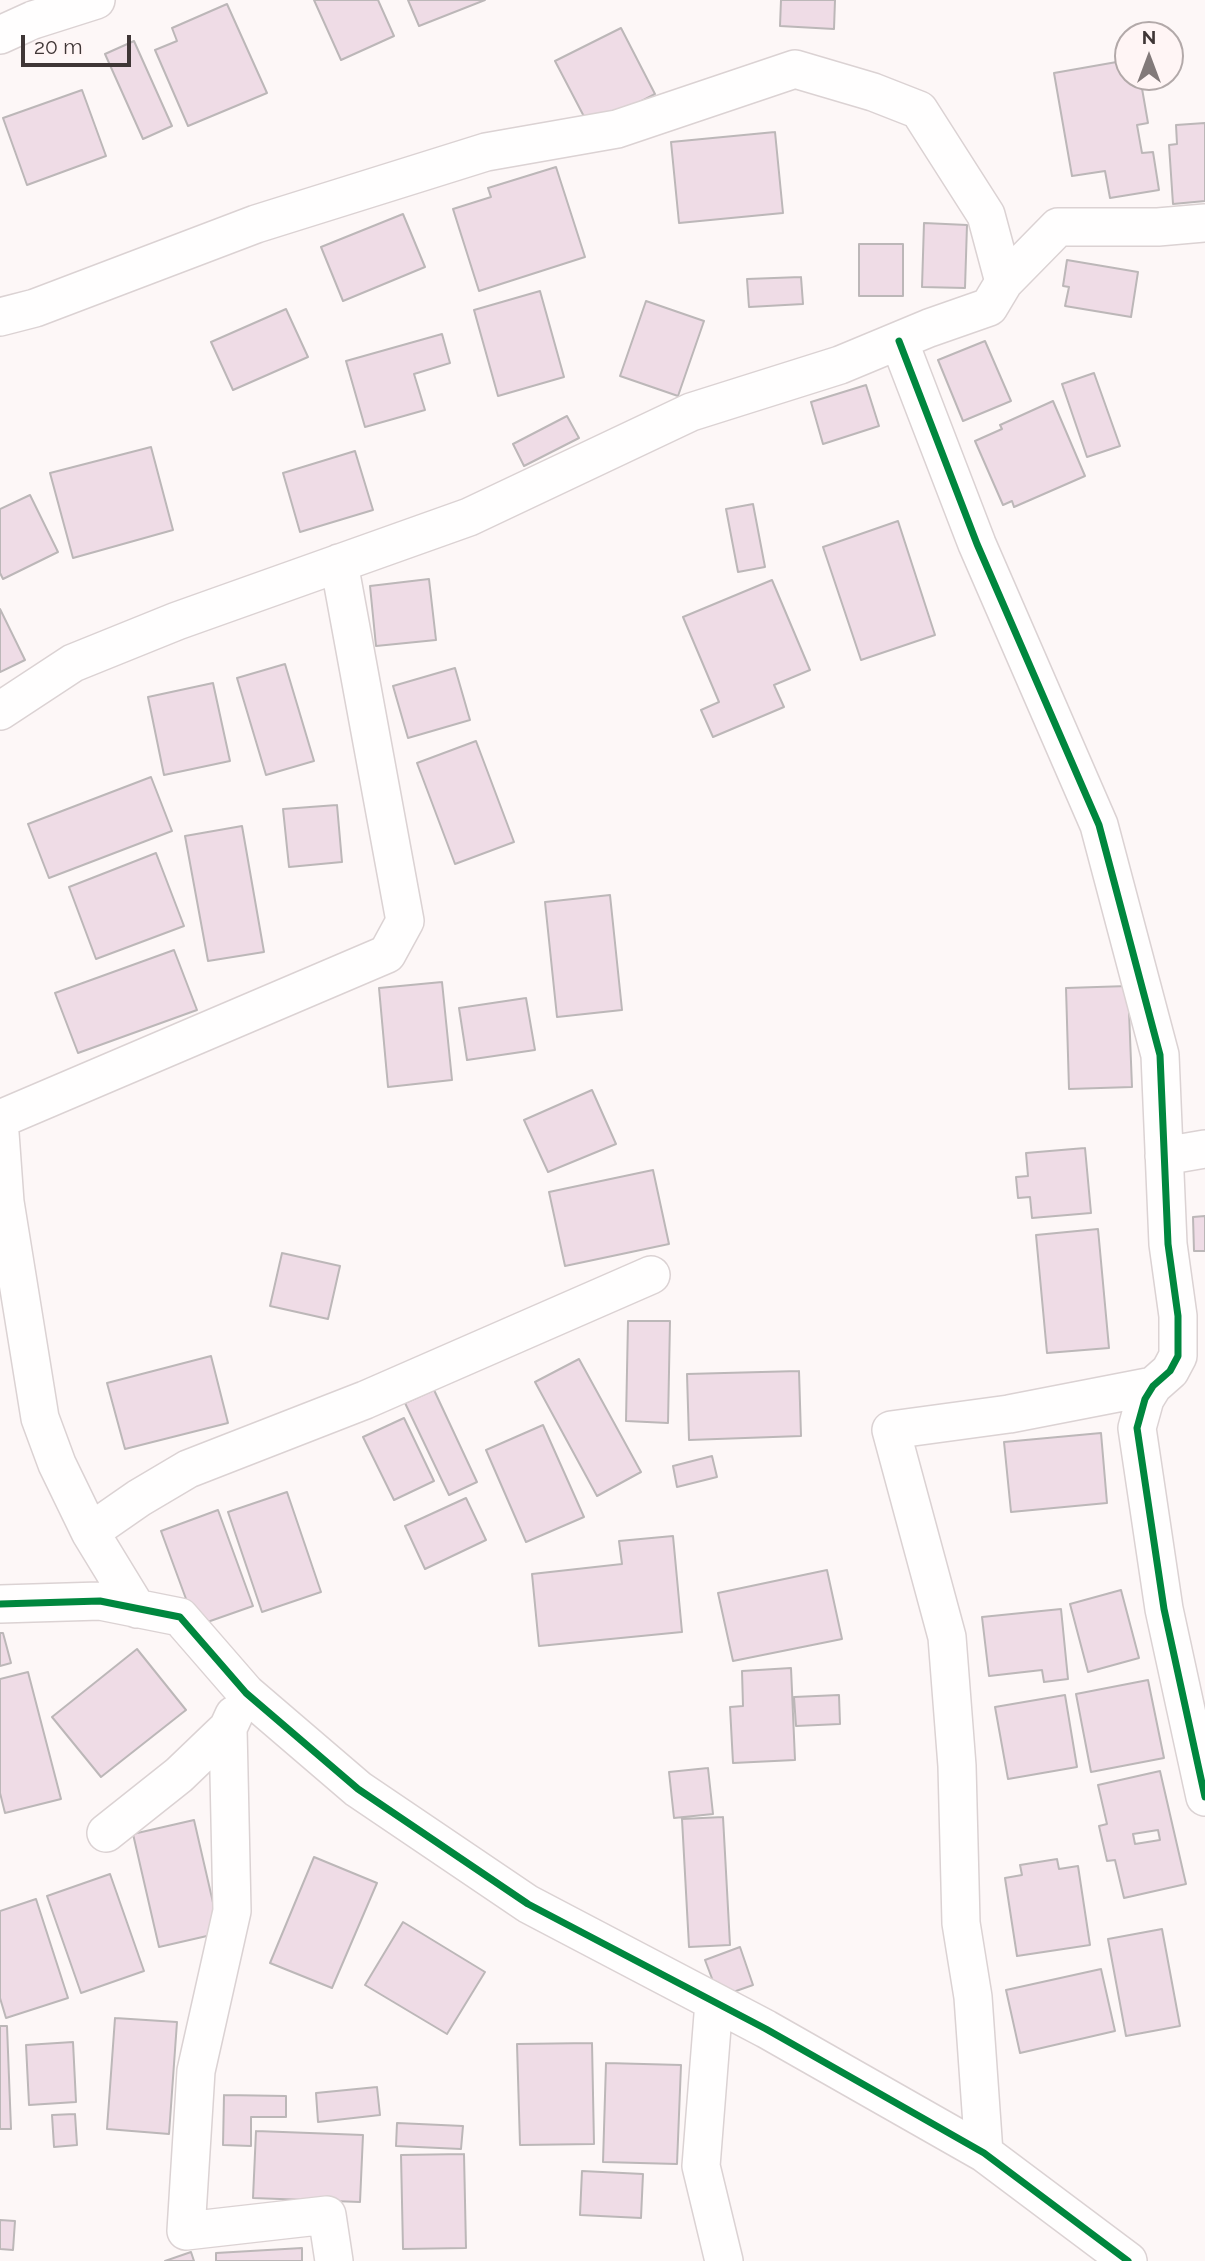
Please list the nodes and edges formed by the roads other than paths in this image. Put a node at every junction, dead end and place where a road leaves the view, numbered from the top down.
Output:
1 (96, 0) edge
2 (0, 35) edge
3 (1205, 223) edge
4 (1004, 282) junction
5 (0, 317) edge
6 (898, 341) junction
7 (340, 563) junction
8 (0, 711) edge
9 (0, 1119) edge
10 (0, 1133) edge
11 (1205, 1149) edge
12 (1164, 1156) junction
13 (651, 1275) dead end
14 (1153, 1386) junction
15 (95, 1540) junction
16 (100, 1601) junction
17 (0, 1604) edge
18 (137, 1609) junction
19 (246, 1693) junction
20 (228, 1728) junction
21 (1205, 1797) edge
22 (106, 1833) dead end
23 (714, 2003) junction
24 (984, 2153) junction
25 (334, 2261) edge
26 (723, 2261) edge
27 (1128, 2261) edge

1 - 2 street
3 - 4 street
4 - 5 street
4 - 6 street
6 - 7 street
6 - 12 street
7 - 8 street
7 - 9 street
10 - 15 street
11 - 12 street
12 - 14 street
13 - 15 street
14 - 21 street
14 - 24 street
15 - 16 street
15 - 18 street
16 - 17 street
16 - 18 street
18 - 19 street
19 - 20 street
19 - 23 street
20 - 22 street
20 - 25 street
23 - 24 street
23 - 26 street
24 - 27 street

